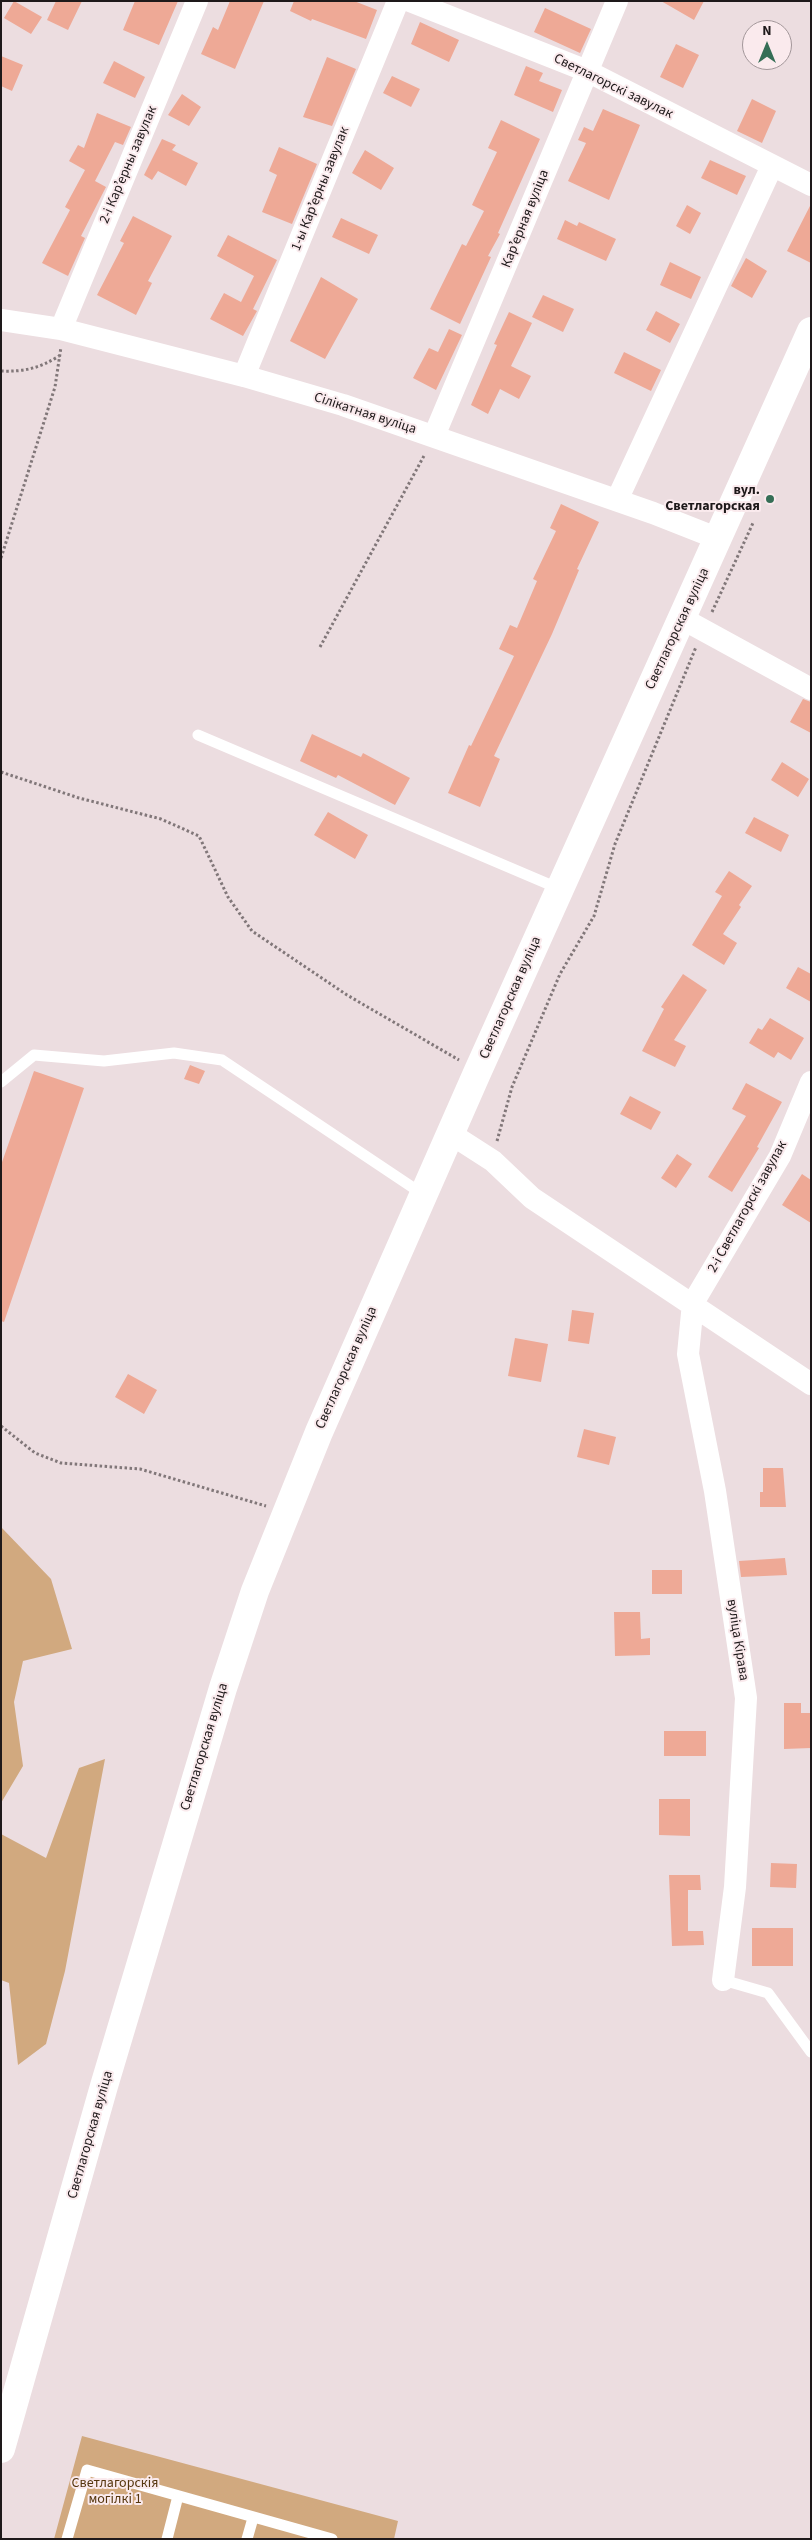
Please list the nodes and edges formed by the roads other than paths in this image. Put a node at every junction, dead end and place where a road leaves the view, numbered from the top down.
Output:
1 (197, 1) edge
2 (398, 1) edge
3 (410, 1) edge
4 (617, 1) edge
5 (586, 71) junction
6 (772, 166) junction
7 (811, 185) edge
8 (1, 320) edge
9 (61, 329) junction
10 (811, 331) edge
11 (244, 376) junction
12 (434, 436) junction
13 (617, 500) junction
14 (719, 539) junction
15 (693, 625) junction
16 (811, 689) edge
17 (198, 736) dead end
18 (560, 889) junction
19 (1, 1082) edge
20 (811, 1082) edge
21 (451, 1134) junction
22 (424, 1195) junction
23 (693, 1303) junction
24 (811, 1384) edge
25 (722, 1980) joint
26 (811, 2052) edge
27 (1, 2448) edge
28 (178, 2496) junction
29 (253, 2518) junction
30 (326, 2538) edge
31 (67, 2539) edge
32 (167, 2539) edge
33 (247, 2539) edge

1 - 9 street, 2-і Карʼерны завулак
2 - 11 street, 1-ы Карʼерны завулак
3 - 5 street, Светлагорскі завулак
4 - 5 street, Карʼерная вуліца
5 - 6 street, Светлагорскі завулак
5 - 12 street, Карʼерная вуліца
6 - 7 street, Светлагорскі завулак
6 - 13 street
8 - 9 street, Сілікатная вуліца
9 - 11 street, Сілікатная вуліца
10 - 14 main road, Светлагорская вуліца
11 - 12 street, Сілікатная вуліца
12 - 13 street, Сілікатная вуліца
13 - 14 street, Сілікатная вуліца
14 - 15 main road, Светлагорская вуліца
15 - 16 street
15 - 18 main road, Светлагорская вуліца
17 - 18 lane
18 - 21 main road, Светлагорская вуліца
19 - 22 lane
20 - 23 street, 2-і Светлагорскі завулак
21 - 22 main road, Светлагорская вуліца
21 - 23 street
22 - 27 main road, Светлагорская вуліца
23 - 24 street
23 - 25 street, вуліца Кірава
25 - 26 lane
28 - 29 lane
28 - 31 lane
28 - 32 lane
29 - 30 lane
29 - 33 lane

